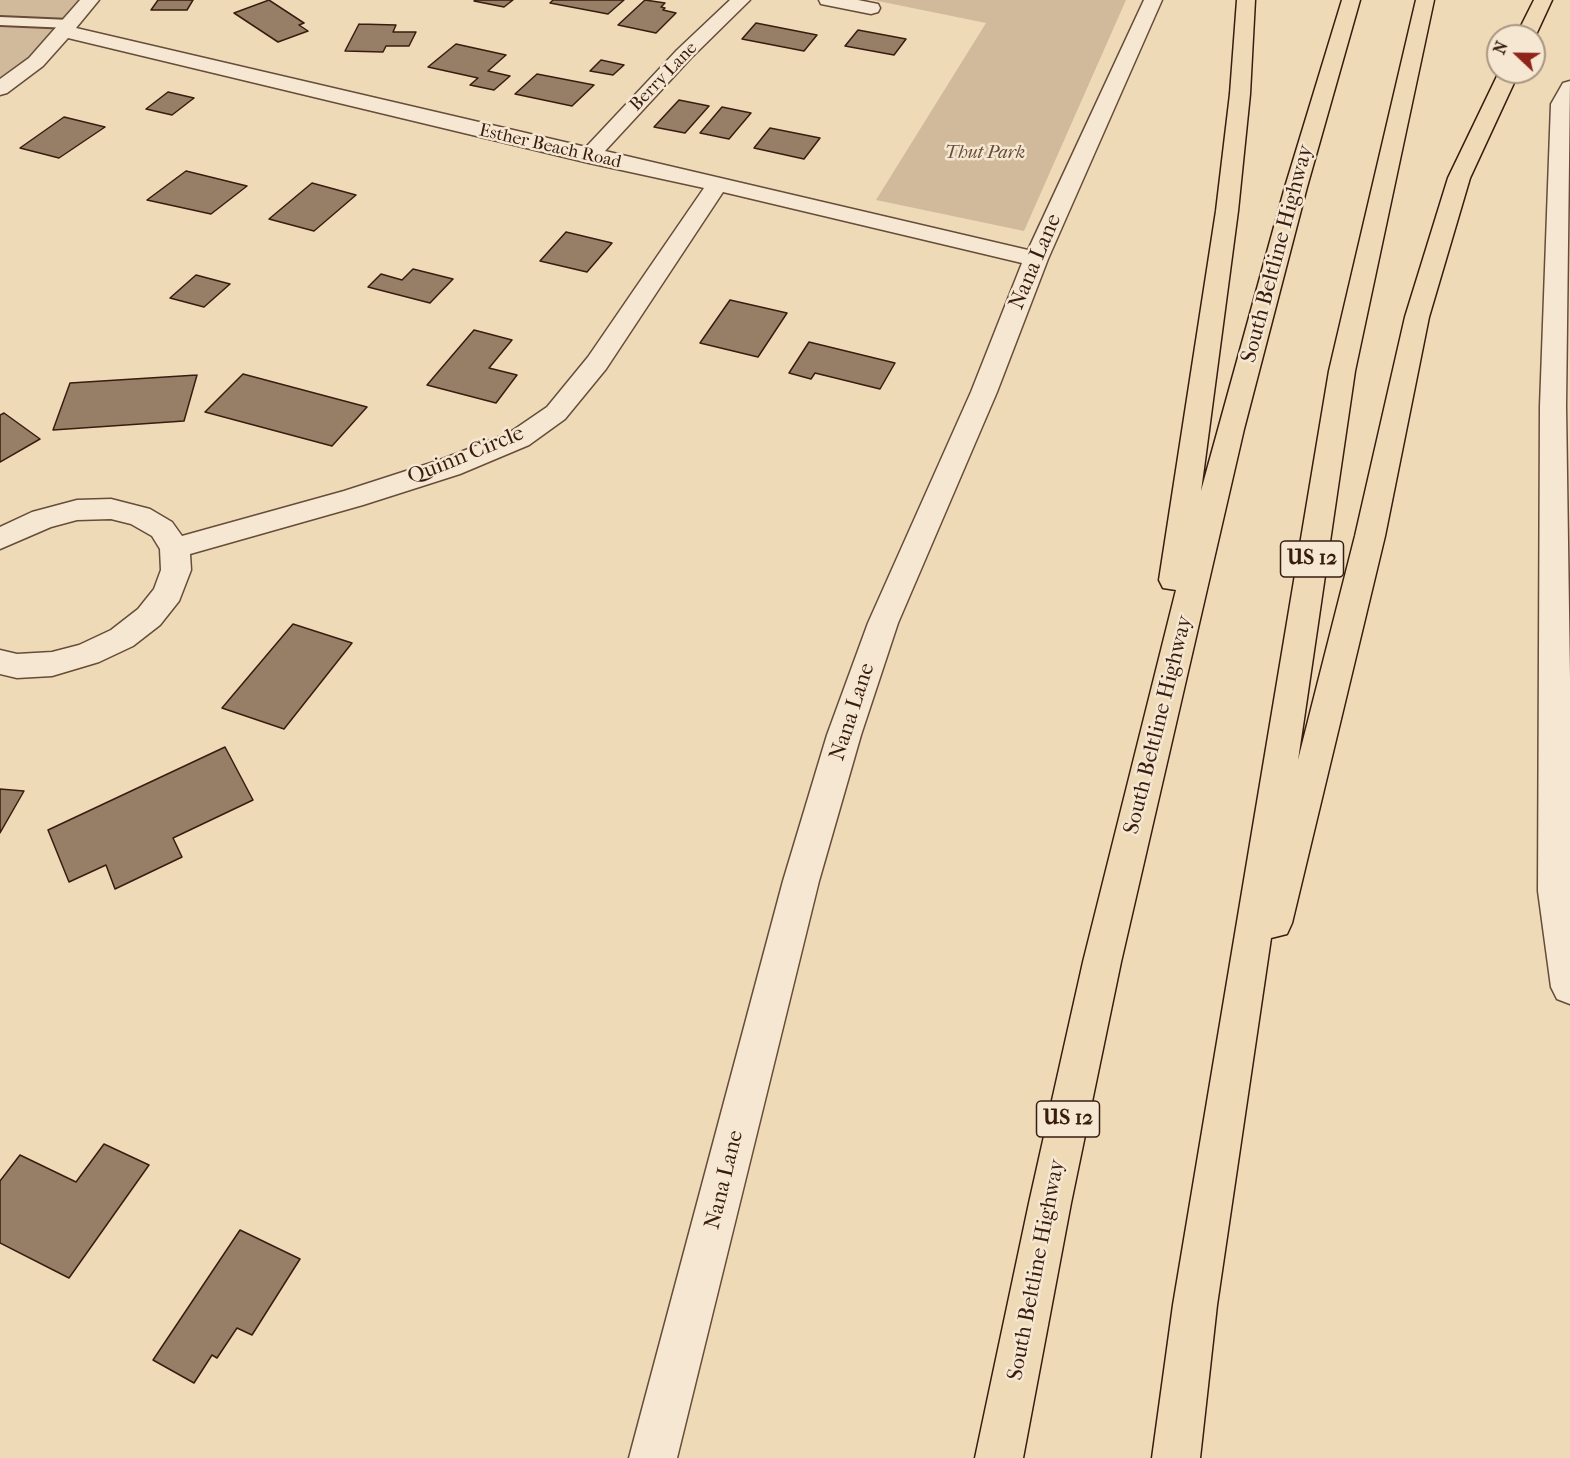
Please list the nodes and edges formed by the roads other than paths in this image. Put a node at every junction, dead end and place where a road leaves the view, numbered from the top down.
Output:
1 (90, 0) edge
2 (741, 0) edge
3 (828, 0) edge
4 (1153, 0) edge
5 (1246, 0) edge
6 (1351, 0) edge
7 (1425, 0) edge
8 (1544, 0) edge
9 (871, 8) dead end
10 (0, 21) edge
11 (1532, 24) edge
12 (67, 28) junction
13 (1503, 84) edge
14 (1570, 87) edge
15 (0, 89) edge
16 (589, 156) junction
17 (716, 186) junction
18 (1036, 259) junction
19 (1562, 408) edge
20 (0, 539) edge
21 (175, 548) junction
22 (1562, 575) edge
23 (0, 662) edge
24 (1146, 781) junction
25 (1570, 987) edge
26 (1225, 1123) junction
27 (653, 1458) edge
28 (999, 1458) edge
29 (1176, 1458) edge

1 - 12 street
2 - 16 street, Berry Lane
3 - 9 street
4 - 18 street, Nana Lane
5 - 24 highway
6 - 24 highway, South Beltline Highway / US 12
7 - 26 highway, US 12
8 - 11 highway
10 - 12 lane
12 - 15 street
12 - 16 street, Esther Beach Road
13 - 26 highway
14 - 19 street
16 - 17 street, Esther Beach Road
17 - 18 street, Esther Beach Road
17 - 21 street, Quinn Circle
18 - 27 street, Nana Lane
19 - 22 street
20 - 21 street
21 - 23 street
22 - 25 street
24 - 28 highway, South Beltline Highway / US 12
26 - 29 highway, US 12

